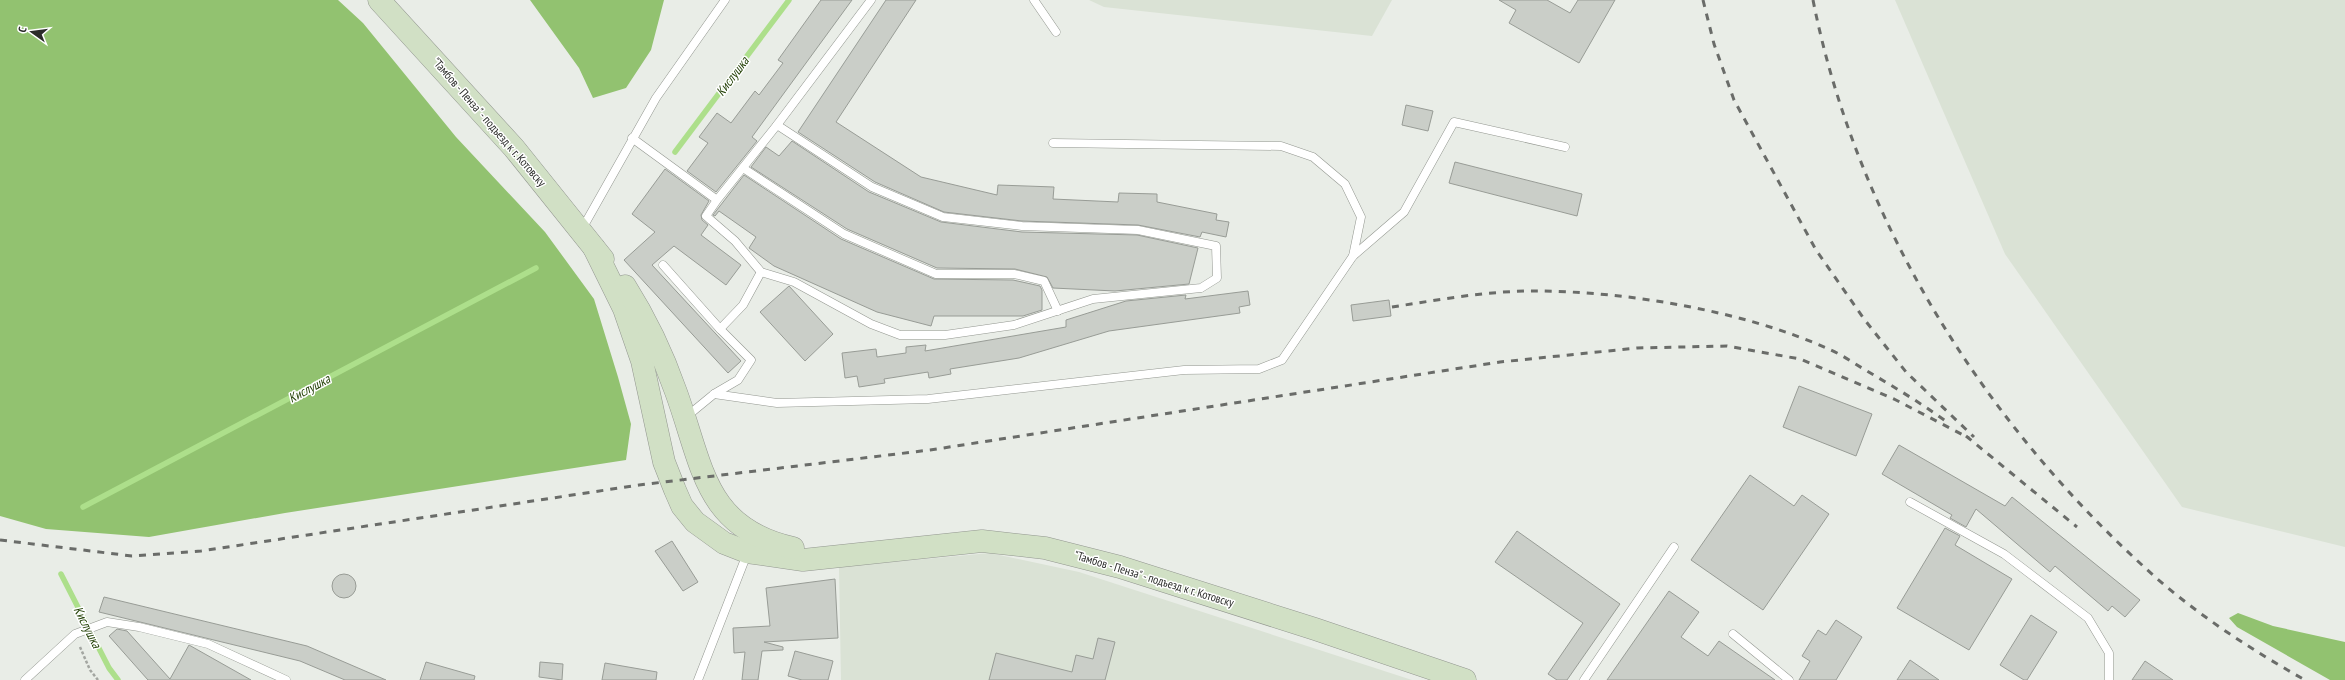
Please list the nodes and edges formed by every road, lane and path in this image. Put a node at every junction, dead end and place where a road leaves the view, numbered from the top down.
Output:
1 (380, 0) edge
2 (724, 0) edge
3 (871, 0) edge
4 (1034, 0) edge
5 (1056, 32) dead end
6 (777, 125) junction
7 (632, 138) junction
8 (1053, 143) dead end
9 (1565, 147) dead end
10 (743, 168) junction
11 (717, 200) junction
12 (581, 230) junction
13 (594, 248) junction
14 (1353, 256) junction
15 (663, 265) dead end
16 (761, 272) junction
17 (1058, 311) junction
18 (720, 329) junction
19 (714, 394) junction
20 (685, 418) junction
21 (1910, 502) dead end
22 (1674, 547) dead end
23 (747, 552) junction
24 (832, 557) junction
25 (74, 634) junction
26 (1733, 634) dead end
27 (25, 680) edge
28 (98, 680) edge
29 (286, 680) edge
30 (698, 680) edge
31 (1465, 680) edge
32 (1584, 680) edge
33 (1789, 680) edge
34 (2109, 680) edge

1 - 12 main road, "Тамбов - Пенза" - подъезд к г. Котовску
2 - 7 lane
3 - 6 lane
4 - 5 lane
6 - 10 lane
6 - 17 lane
7 - 11 lane
7 - 12 lane
8 - 14 lane
9 - 14 lane
10 - 11 lane
10 - 17 lane
11 - 16 lane
12 - 13 main road, "Тамбов - Пенза" - подъезд к г. Котовску
13 - 20 main road, "Тамбов - Пенза" - подъезд к г. Котовску
13 - 23 main road, "Тамбов - Пенза" - подъезд к г. Котовску
14 - 19 lane
15 - 18 lane
16 - 17 lane
16 - 18 lane
18 - 19 lane
19 - 20 lane
20 - 24 main road, "Тамбов - Пенза" - подъезд к г. Котовску
21 - 34 lane
22 - 32 lane
23 - 24 main road, "Тамбов - Пенза" - подъезд к г. Котовску
23 - 30 lane
24 - 31 main road, "Тамбов - Пенза" - подъезд к г. Котовску
25 - 27 lane
25 - 28 path
25 - 29 lane
26 - 33 lane

